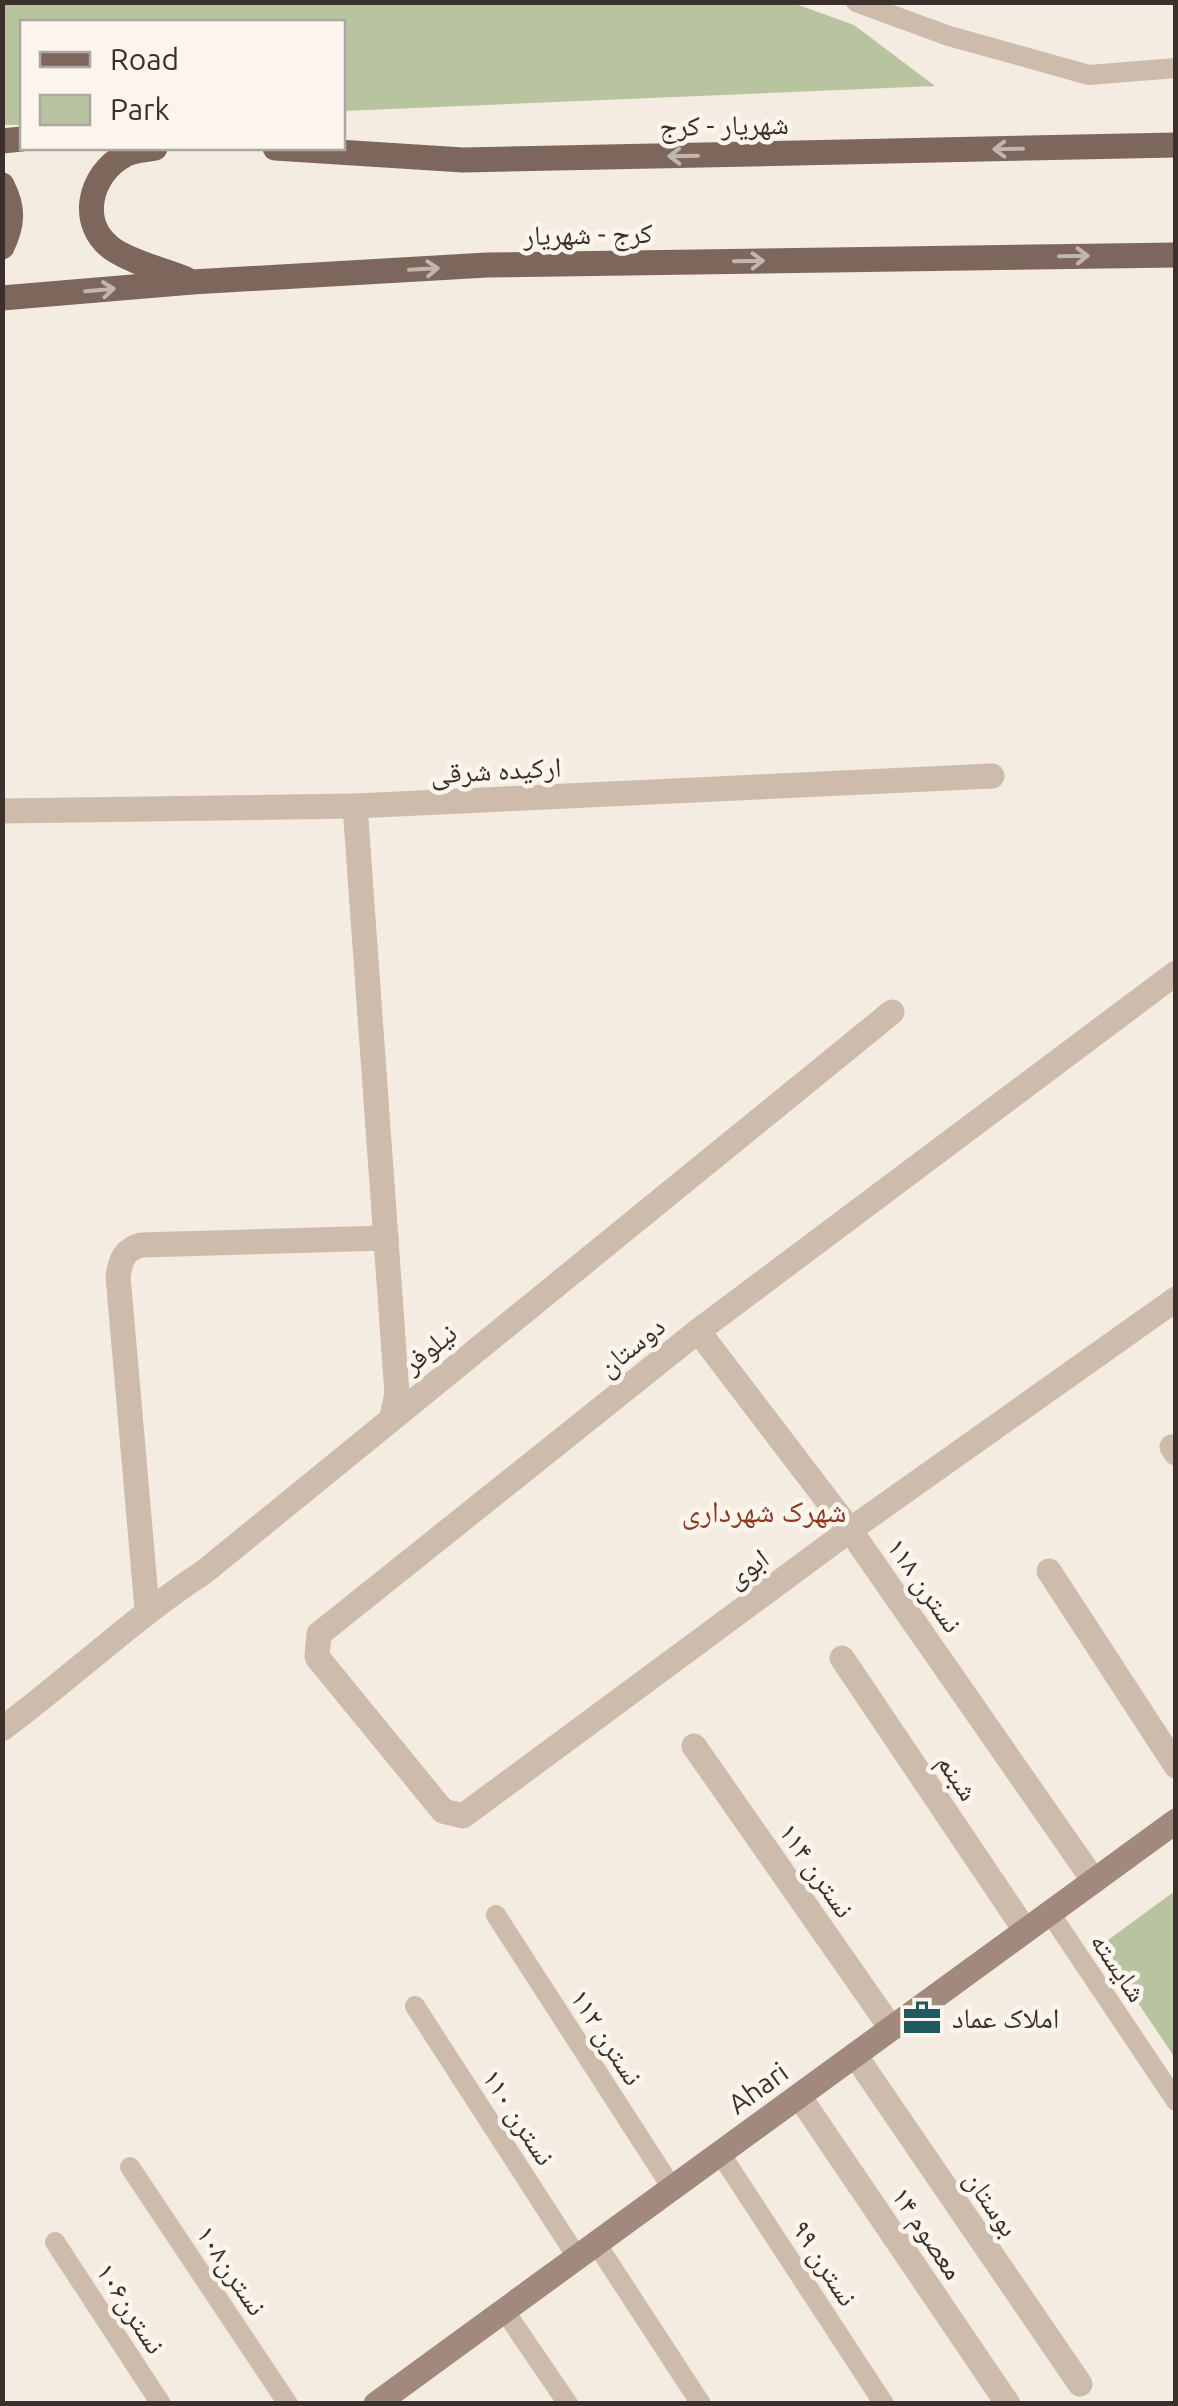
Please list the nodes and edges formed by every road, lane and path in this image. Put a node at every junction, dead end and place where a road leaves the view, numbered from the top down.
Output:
1 (856, 2) edge
2 (1176, 68) edge
3 (1176, 146) edge
4 (145, 150) edge
5 (306, 150) edge
6 (2, 185) edge
7 (2, 247) edge
8 (1176, 255) edge
9 (192, 282) junction
10 (2, 298) edge
11 (992, 776) dead end
12 (355, 806) junction
13 (2, 811) edge
14 (1176, 972) edge
15 (892, 1012) dead end
16 (386, 1238) junction
17 (1176, 1299) edge
18 (698, 1331) junction
19 (392, 1416) junction
20 (850, 1530) junction
21 (1049, 1571) dead end
22 (147, 1609) junction
23 (842, 1658) dead end
24 (2, 1730) edge
25 (694, 1746) dead end
26 (1176, 1766) edge
27 (454, 1816) joint
28 (1176, 1821) edge
29 (1094, 1880) junction
30 (1050, 1913) junction
31 (496, 1915) dead end
32 (1025, 1930) junction
33 (415, 2006) dead end
34 (890, 2028) junction
35 (855, 2055) junction
36 (799, 2096) junction
37 (1176, 2101) edge
38 (720, 2153) junction
39 (130, 2167) dead end
40 (672, 2188) junction
41 (55, 2242) dead end
42 (587, 2250) junction
43 (504, 2310) junction
44 (1080, 2384) dead end
45 (382, 2402) edge
46 (161, 2404) edge
47 (288, 2404) edge
48 (568, 2404) edge
49 (701, 2404) edge
50 (884, 2404) edge
51 (1008, 2404) edge

1 - 2 lane
3 -> 5 main road, شهریار - کرج
4 - 9 main road
6 - 7 main road
9 -> 8 main road, کرج - شهریار
10 -> 9 main road, کرج - شهریار
11 - 12 street, ارکیده شرقی
12 - 13 street, ارکیده شرقی
12 - 16 street
14 - 18 street, دوستان
15 - 19 street, نیلوفر
16 - 19 street
16 - 22 street
17 - 20 street, ابوی
18 - 20 street, نسترن ۱۱۸
18 - 27 street, دوستان
19 - 22 street, نیلوفر
20 - 27 street, ابوی
20 - 29 street, نسترن ۱۱۸
21 - 26 street
22 - 24 street, نیلوفر
23 - 32 street, شبنم
25 - 34 street, نسترن ۱۱۴
28 - 29 street, Ahari
29 - 30 street, Ahari
30 - 32 street, Ahari
30 - 37 lane, شایسته
31 - 40 lane, نسترن ۱۱۲
32 - 34 street, Ahari
33 - 42 lane, نسترن ۱۱۰
34 - 35 street, Ahari
35 - 36 street, Ahari
35 - 44 street, بوستان
36 - 38 street, Ahari
36 - 51 street, ۱۴ معصوم
38 - 40 street, Ahari
38 - 50 lane, نسترن ۹۹
39 - 47 lane, نسترن۱۰۸
40 - 42 street, Ahari
41 - 46 lane, نسترن۱۰۶
42 - 43 street, Ahari
42 - 49 lane, نسترن ۱۱۰
43 - 45 street, Ahari
43 - 48 lane

